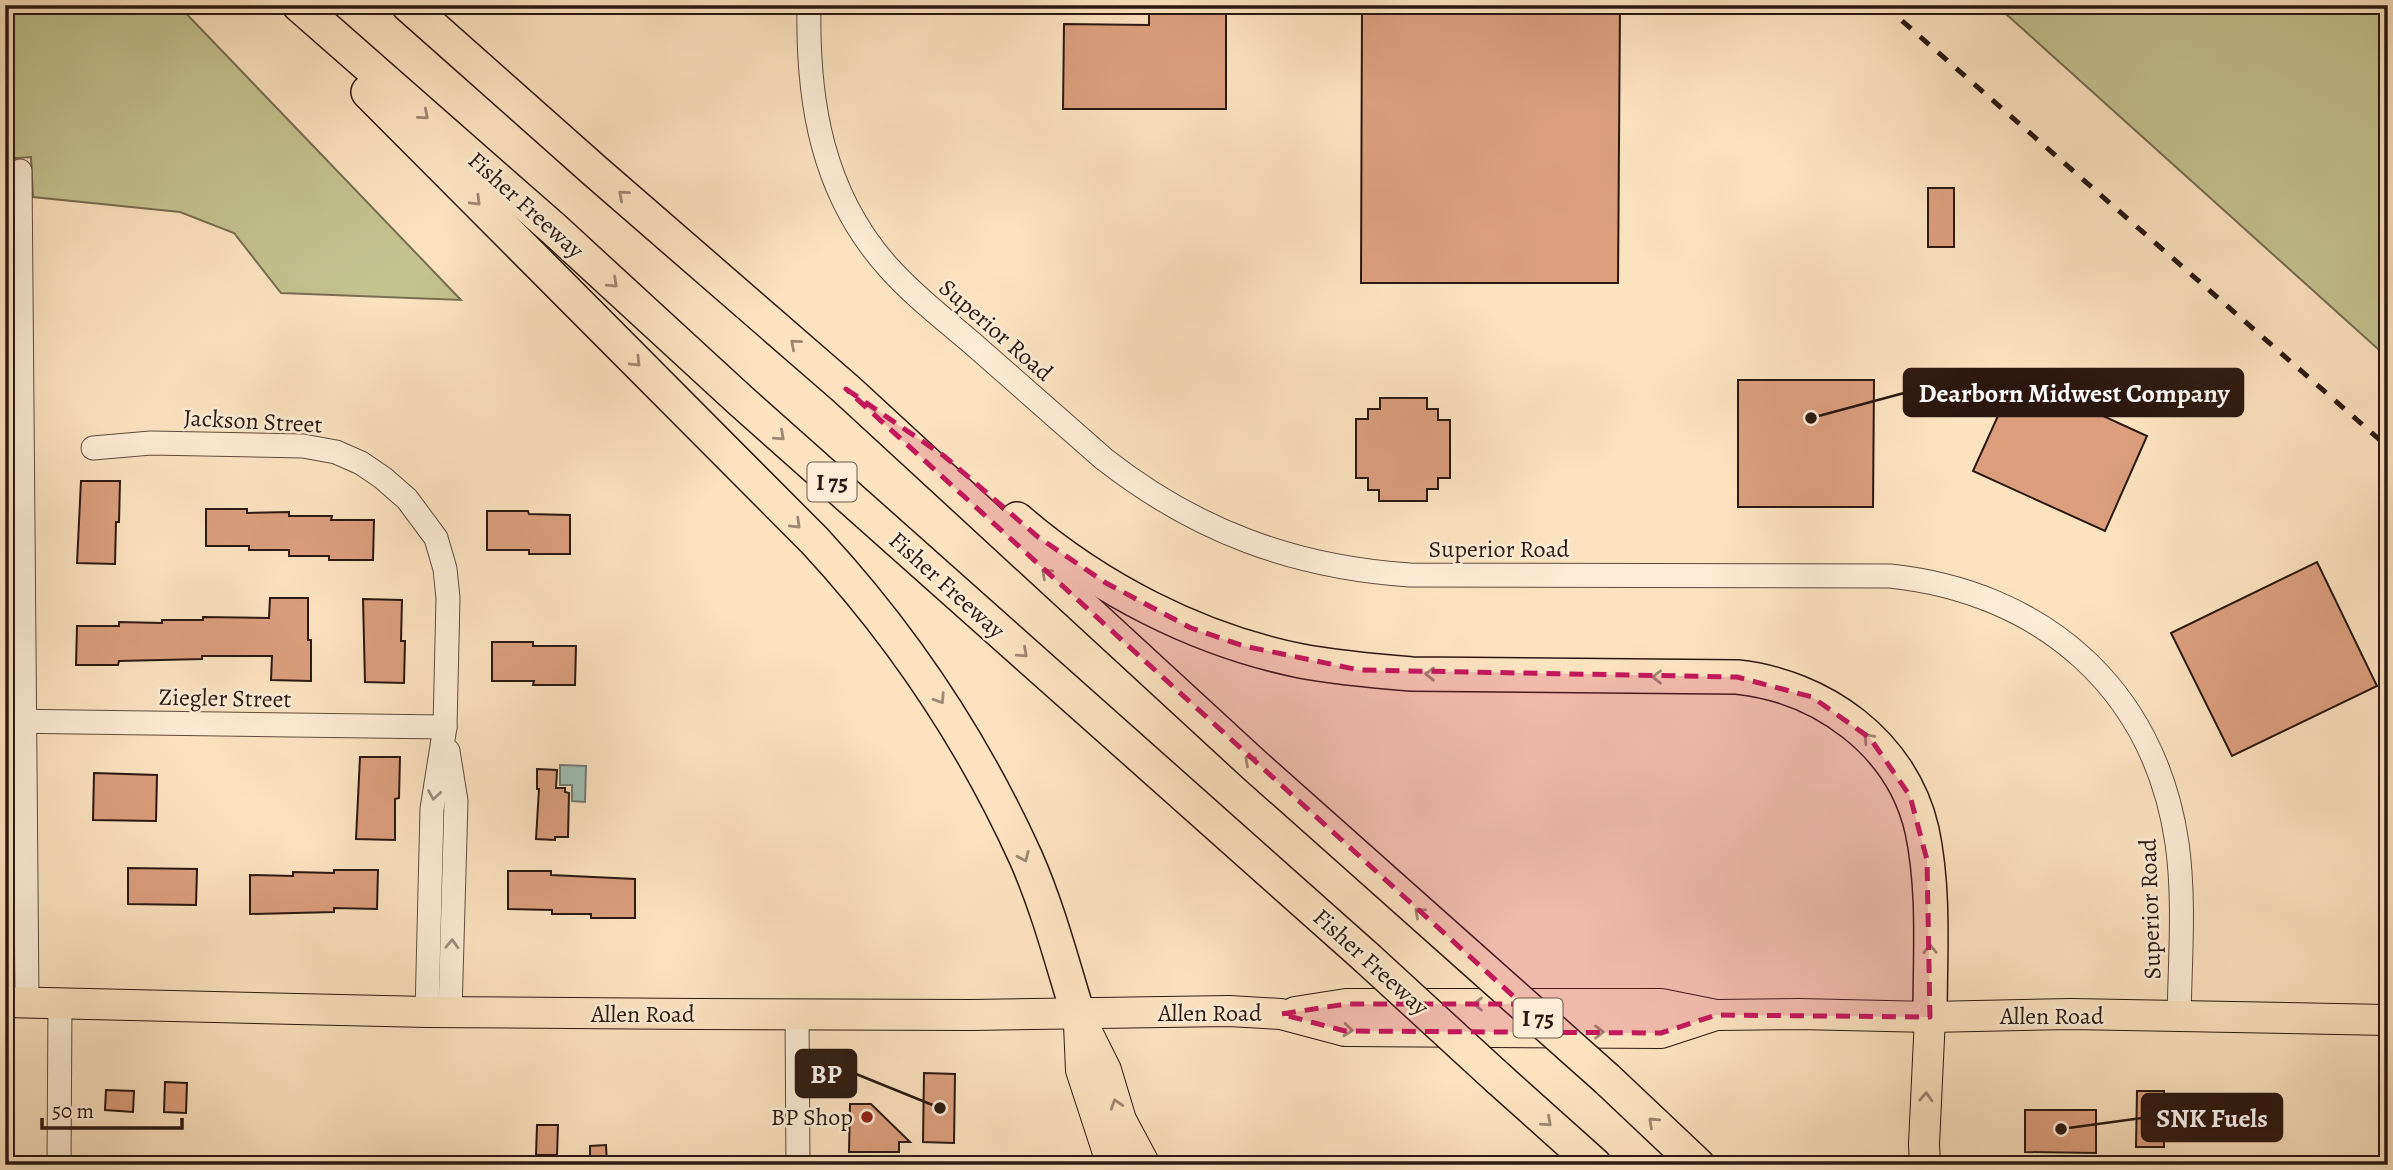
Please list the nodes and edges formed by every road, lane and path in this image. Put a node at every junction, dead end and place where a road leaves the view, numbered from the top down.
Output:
1 (299, 5) edge
2 (408, 5) edge
3 (808, 5) edge
4 (20, 171) dead end
5 (846, 389) junction
6 (13, 442) edge
7 (93, 448) dead end
8 (15, 721) edge
9 (445, 727) junction
10 (16, 1002) edge
11 (60, 1002) junction
12 (438, 1012) junction
13 (1078, 1014) junction
14 (797, 1015) junction
15 (1930, 1017) junction
16 (2179, 1018) junction
17 (2388, 1020) edge
18 (59, 1165) edge
19 (797, 1165) edge
20 (1112, 1165) edge
21 (1145, 1165) edge
22 (1595, 1165) edge
23 (1698, 1165) edge
24 (1925, 1165) edge

1 -> 13 highway
1 -> 22 highway, Fisher Freeway / I 75, bridge
5 -> 2 highway, I 75
3 - 16 street, Superior Road
4 - 6 street
15 -> 5 highway
23 -> 5 highway, I 75, bridge
6 - 8 street
7 - 9 street, Jackson Street
8 - 9 street, Ziegler Street
8 - 10 street
9 - 12 street, Jackson Street
10 - 11 main road, Allen Road
11 - 12 main road, Allen Road
11 - 18 street
12 - 14 main road, Allen Road
13 - 14 main road, Allen Road
13 - 15 main road, Allen Road
13 - 20 main road
21 -> 13 main road
14 - 19 street
15 - 16 main road, Allen Road
24 -> 15 main road
16 - 17 main road, Allen Road

